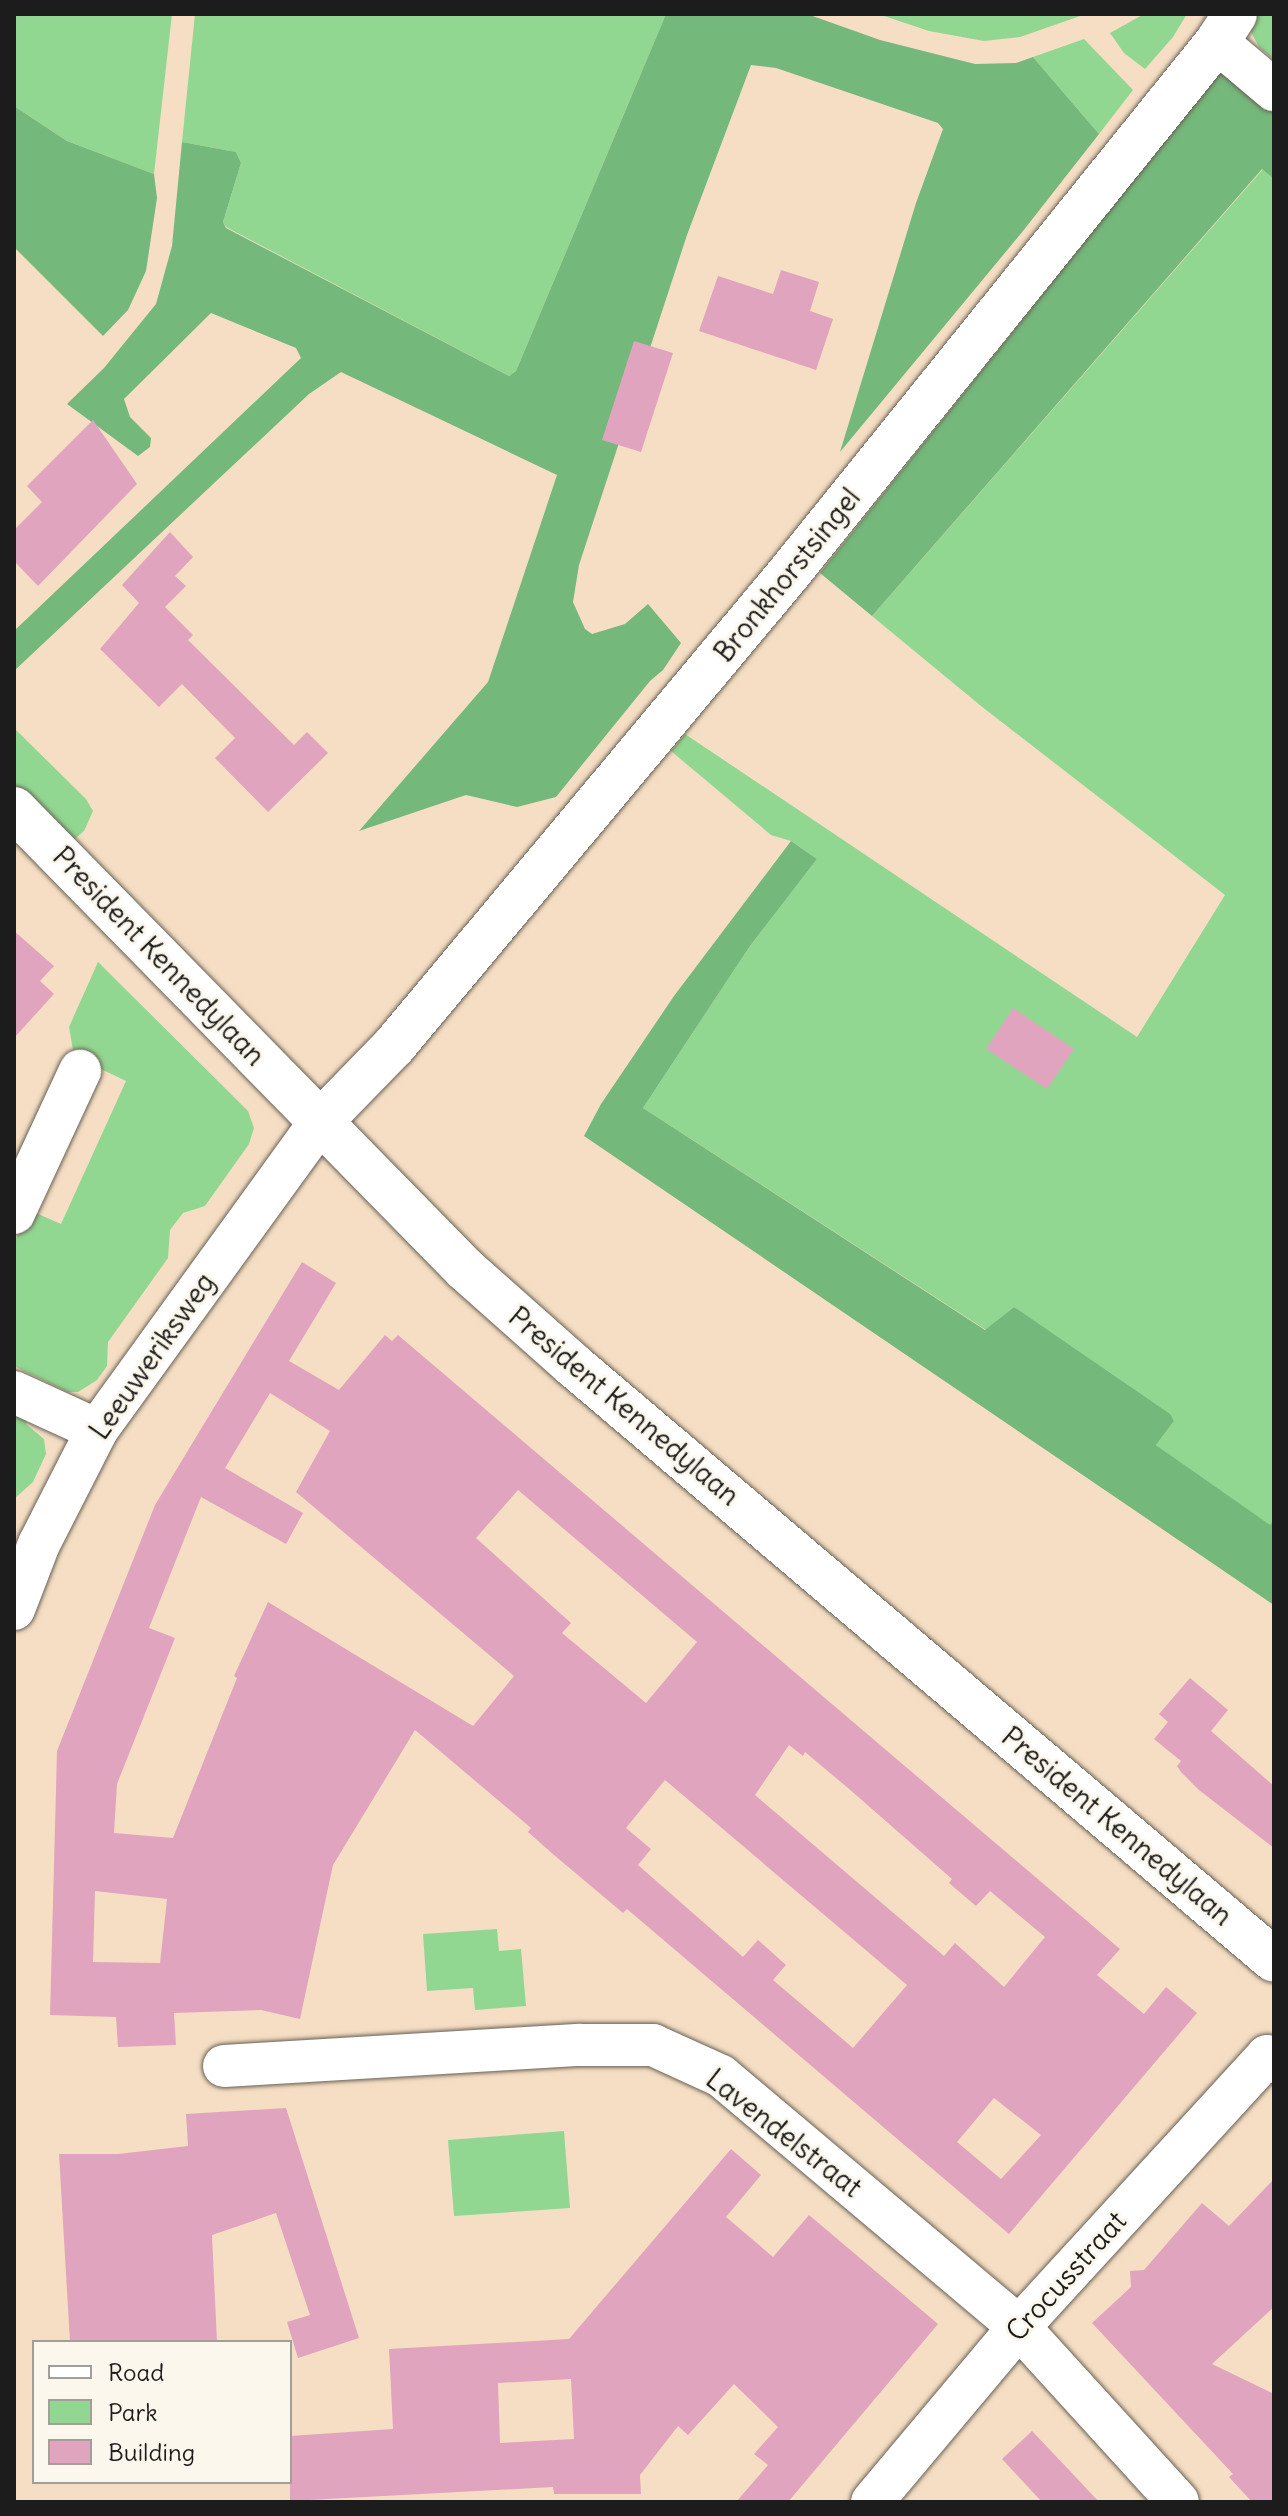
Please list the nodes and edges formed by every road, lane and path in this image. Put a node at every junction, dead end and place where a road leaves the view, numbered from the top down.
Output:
1 (1226, 28) edge
2 (1274, 90) edge
3 (14, 809) edge
4 (80, 1071) dead end
5 (321, 1121) junction
6 (14, 1213) edge
7 (14, 1392) edge
8 (97, 1430) junction
9 (14, 1609) edge
10 (1274, 1960) edge
11 (1271, 2059) edge
12 (224, 2066) dead end
13 (1019, 2327) junction
14 (872, 2502) edge
15 (1178, 2502) edge

1 - 2 street
1 - 5 street, Bronkhorstsingel
3 - 5 street, President Kennedylaan
4 - 6 street
5 - 8 street, Leeuweriksweg
5 - 10 street, President Kennedylaan
7 - 8 street
8 - 9 street, Leeuweriksweg
11 - 13 street, Crocusstraat
12 - 13 street, Lavendelstraat
13 - 14 street, Crocusstraat
13 - 15 street, Lavendelstraat

